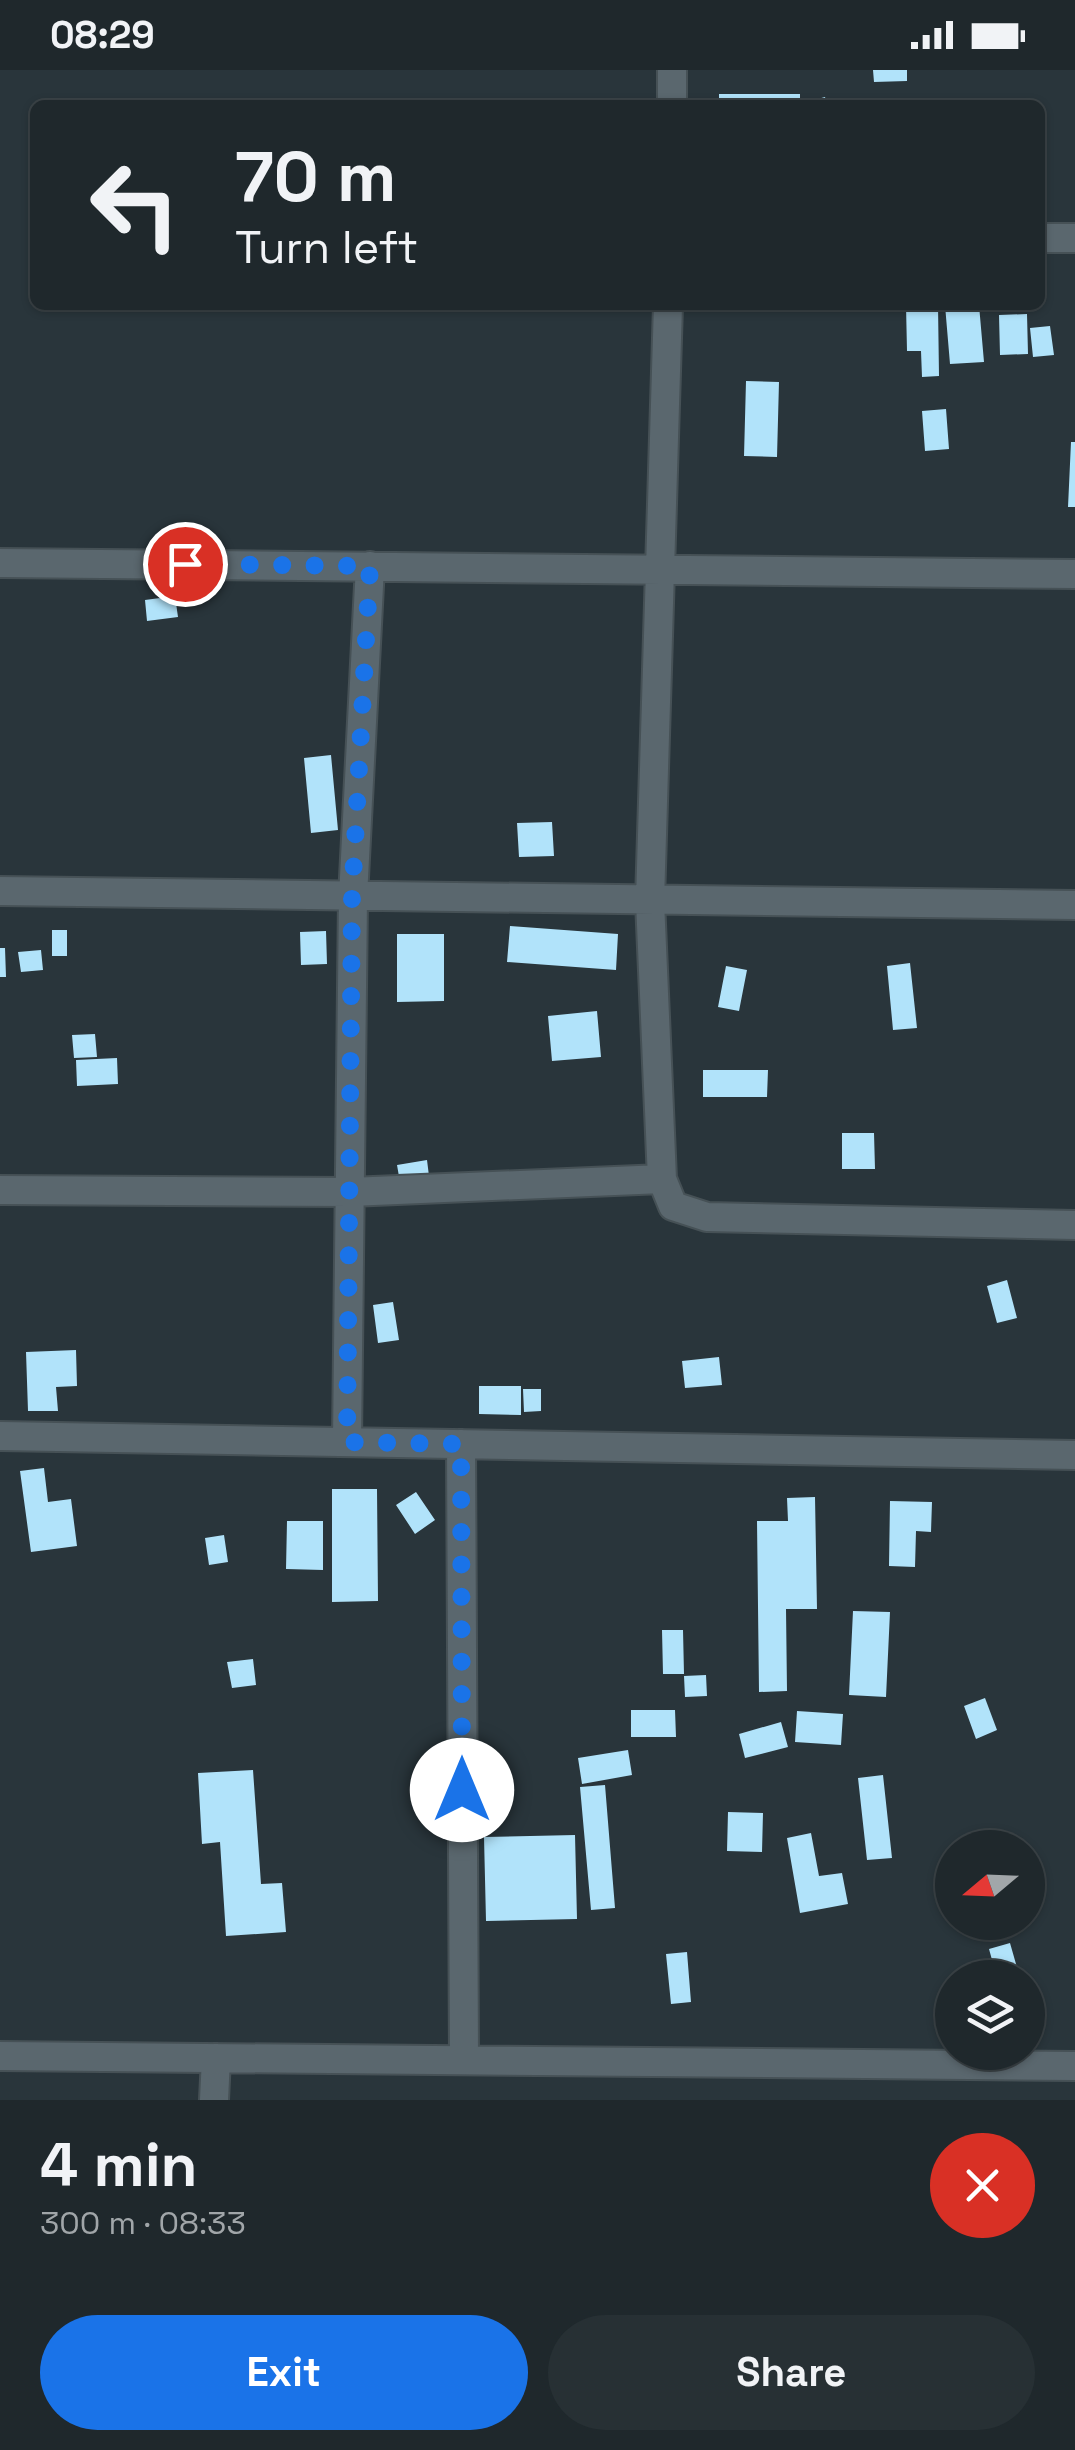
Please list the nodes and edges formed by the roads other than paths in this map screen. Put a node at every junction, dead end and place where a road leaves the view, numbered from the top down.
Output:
1 (672, 70) edge
2 (672, 100) edge
3 (1045, 238) edge
4 (1075, 238) edge
5 (668, 310) edge
6 (0, 562) edge
7 (370, 566) junction
8 (659, 570) junction
9 (1075, 574) edge
10 (0, 891) edge
11 (352, 897) junction
12 (650, 902) junction
13 (1075, 905) edge
14 (662, 1179) junction
15 (0, 1190) edge
16 (350, 1192) junction
17 (1075, 1225) edge
18 (0, 1436) edge
19 (347, 1442) junction
20 (461, 1444) junction
21 (1075, 1454) edge
22 (0, 2056) edge
23 (216, 2058) junction
24 (464, 2058) junction
25 (1075, 2066) edge
26 (214, 2100) edge

1 - 2 street
3 - 4 street
5 - 8 street
6 - 7 street
7 - 8 street
7 - 11 street
8 - 9 street
8 - 12 street
10 - 11 street
11 - 12 street
11 - 16 street
12 - 13 street
12 - 14 street
14 - 16 street
14 - 17 street
15 - 16 street
16 - 19 street
18 - 19 street
19 - 20 street
20 - 21 street
20 - 24 street
22 - 23 street
23 - 24 street
23 - 26 street
24 - 25 street

